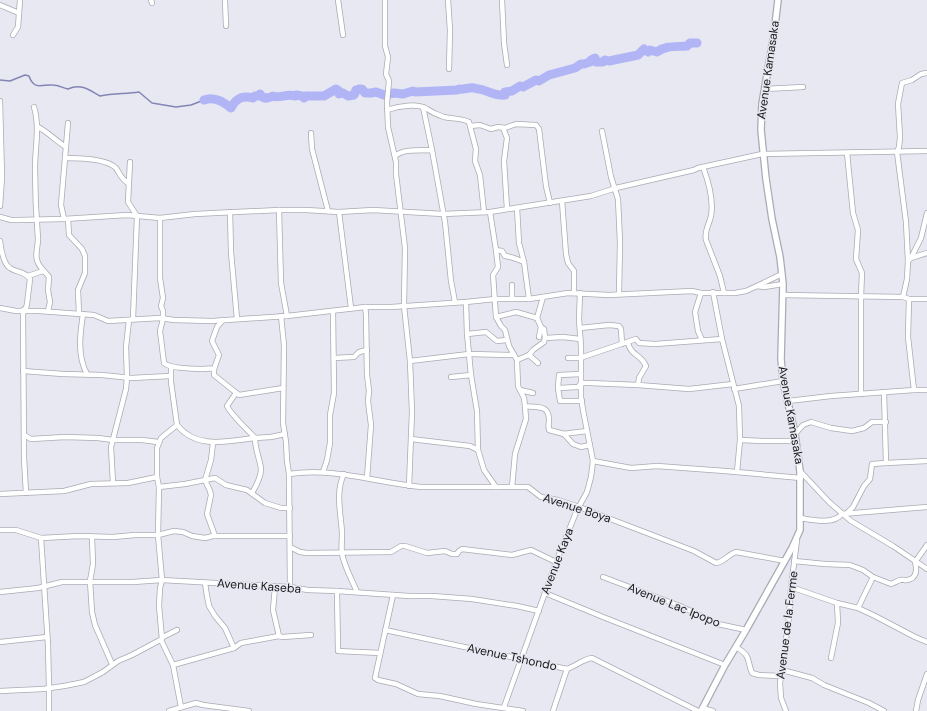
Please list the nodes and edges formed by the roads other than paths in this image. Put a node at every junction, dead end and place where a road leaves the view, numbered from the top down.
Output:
1 (20, 0) edge
2 (225, 0) edge
3 (338, 0) edge
4 (385, 0) edge
5 (448, 0) edge
6 (502, 0) edge
7 (778, 0) edge
8 (0, 5) edge
9 (19, 13) junction
10 (226, 26) dead end
11 (13, 35) dead end
12 (343, 35) dead end
13 (506, 65) dead end
14 (449, 69) dead end
15 (927, 73) edge
16 (803, 87) dead end
17 (765, 89) junction
18 (0, 101) edge
19 (34, 107) dead end
20 (423, 107) junction
21 (387, 110) junction
22 (68, 124) dead end
23 (470, 126) junction
24 (38, 127) junction
25 (502, 128) junction
26 (602, 131) dead end
27 (311, 133) dead end
28 (66, 147) junction
29 (432, 150) junction
30 (927, 151) edge
31 (897, 152) junction
32 (847, 153) junction
33 (762, 154) junction
34 (395, 156) junction
35 (66, 158) junction
36 (1, 159) edge
37 (130, 162) dead end
38 (703, 167) junction
39 (128, 183) junction
40 (616, 188) junction
41 (562, 201) junction
42 (550, 203) junction
43 (0, 206) edge
44 (517, 208) junction
45 (506, 209) junction
46 (279, 210) junction
47 (230, 212) junction
48 (328, 212) junction
49 (339, 212) junction
50 (401, 212) junction
51 (484, 212) junction
52 (490, 212) junction
53 (927, 213) edge
54 (443, 214) junction
55 (137, 216) junction
56 (0, 217) edge
57 (160, 218) junction
58 (36, 219) junction
59 (66, 219) junction
60 (0, 241) edge
61 (496, 250) junction
62 (927, 253) edge
63 (910, 259) junction
64 (524, 262) junction
65 (43, 271) junction
66 (782, 274) junction
67 (28, 276) junction
68 (783, 284) junction
69 (512, 285) dead end
70 (757, 286) junction
71 (713, 292) junction
72 (577, 293) junction
73 (701, 293) junction
74 (724, 293) junction
75 (619, 294) junction
76 (783, 295) junction
77 (861, 296) junction
78 (543, 297) junction
79 (903, 297) junction
80 (496, 299) junction
81 (512, 299) junction
82 (529, 299) junction
83 (909, 299) junction
84 (927, 299) edge
85 (455, 302) junction
86 (466, 302) junction
87 (404, 306) junction
88 (365, 307) junction
89 (0, 308) edge
90 (351, 308) junction
91 (23, 310) junction
92 (48, 311) junction
93 (333, 311) junction
94 (81, 314) junction
95 (284, 316) junction
96 (496, 317) junction
97 (537, 318) junction
98 (131, 319) junction
99 (163, 319) junction
100 (237, 319) junction
101 (212, 320) junction
102 (223, 320) junction
103 (217, 327) junction
104 (540, 327) junction
105 (580, 328) junction
106 (467, 334) junction
107 (538, 337) dead end
108 (545, 338) junction
109 (580, 339) junction
110 (507, 340) junction
111 (702, 340) junction
112 (722, 340) junction
113 (628, 343) junction
114 (622, 344) junction
115 (367, 350) junction
116 (469, 354) junction
117 (530, 355) junction
118 (515, 357) junction
119 (334, 358) junction
120 (568, 358) dead end
121 (580, 358) junction
122 (410, 361) junction
123 (538, 363) dead end
124 (171, 367) junction
125 (214, 369) junction
126 (23, 371) junction
127 (87, 374) junction
128 (471, 375) junction
129 (170, 376) junction
130 (127, 377) junction
131 (451, 377) dead end
132 (581, 379) junction
133 (783, 381) junction
134 (638, 385) junction
135 (734, 387) junction
136 (283, 388) junction
137 (558, 388) junction
138 (520, 390) junction
139 (914, 390) junction
140 (927, 390) edge
141 (884, 392) junction
142 (236, 393) junction
143 (533, 393) dead end
144 (861, 394) junction
145 (582, 401) junction
146 (788, 401) junction
147 (526, 406) junction
148 (886, 422) junction
149 (177, 425) junction
150 (587, 431) junction
151 (285, 434) junction
152 (562, 434) junction
153 (795, 434) junction
154 (24, 435) junction
155 (255, 438) junction
156 (411, 439) junction
157 (113, 440) junction
158 (740, 440) junction
159 (796, 441) junction
160 (158, 442) junction
161 (213, 443) junction
162 (590, 445) junction
163 (478, 450) junction
164 (927, 460) edge
165 (593, 461) junction
166 (886, 463) junction
167 (800, 471) junction
168 (323, 472) junction
169 (736, 472) junction
170 (289, 474) junction
171 (344, 474) junction
172 (157, 477) junction
173 (366, 478) junction
174 (801, 478) junction
175 (205, 480) junction
176 (113, 483) junction
177 (409, 486) junction
178 (159, 487) junction
179 (496, 487) junction
180 (512, 487) junction
181 (26, 493) junction
182 (252, 493) junction
183 (0, 494) edge
184 (579, 507) junction
185 (927, 507) edge
186 (290, 508) junction
187 (844, 514) junction
188 (800, 518) junction
189 (0, 530) edge
190 (158, 535) junction
191 (215, 536) junction
192 (290, 536) junction
193 (92, 537) junction
194 (41, 538) junction
195 (797, 539) junction
196 (927, 545) edge
197 (290, 547) junction
198 (342, 553) junction
199 (785, 561) junction
200 (794, 561) junction
201 (556, 562) junction
202 (915, 562) junction
203 (927, 569) edge
204 (603, 577) dead end
205 (872, 577) junction
206 (162, 580) junction
207 (90, 581) junction
208 (206, 583) junction
209 (45, 586) junction
210 (275, 587) junction
211 (290, 587) junction
212 (791, 587) junction
213 (0, 588) edge
214 (337, 591) junction
215 (0, 592) edge
216 (357, 592) junction
217 (545, 593) junction
218 (393, 595) junction
219 (837, 603) junction
220 (858, 608) junction
221 (539, 611) junction
222 (178, 630) dead end
223 (385, 630) junction
224 (746, 630) junction
225 (311, 634) dead end
226 (279, 636) junction
227 (47, 637) junction
228 (162, 638) junction
229 (0, 642) edge
230 (927, 642) edge
231 (736, 647) junction
232 (234, 648) junction
233 (380, 653) junction
234 (831, 658) dead end
235 (522, 660) junction
236 (112, 664) junction
237 (173, 665) junction
238 (725, 665) junction
239 (567, 669) junction
240 (782, 670) junction
241 (927, 674) edge
242 (781, 676) junction
243 (50, 688) junction
244 (0, 690) edge
245 (476, 704) junction
246 (181, 707) junction
247 (504, 707) junction
248 (224, 710) edge
249 (700, 710) edge
250 (49, 711) edge
251 (168, 711) edge
252 (249, 711) edge
253 (474, 711) edge
254 (523, 711) edge
255 (553, 711) edge
256 (713, 711) edge
257 (786, 711) edge
258 (884, 711) edge
259 (916, 711) edge

1 - 9 street
2 - 10 street
3 - 12 street
4 - 21 street
5 - 14 street
6 - 13 street
7 - 17 street, Avenue Kamasaka
8 - 9 street
9 - 11 street
15 - 31 street
16 - 17 street
17 - 33 street, Avenue Kamasaka
18 - 36 street
19 - 24 street
20 - 21 street
20 - 23 street
20 - 29 street
21 - 34 street
22 - 28 street
23 - 25 street
23 - 51 street
24 - 28 street
24 - 58 street
25 - 42 street
25 - 45 street
26 - 40 street
27 - 48 street
28 - 35 street
29 - 34 street
29 - 54 street
30 - 31 street
31 - 32 street
31 - 63 street
32 - 33 street
32 - 77 street
33 - 38 street
33 - 66 street, Avenue Kamasaka
34 - 50 street
35 - 39 street
35 - 59 street
36 - 43 street
37 - 39 street
38 - 40 street
38 - 74 street
39 - 55 street
40 - 41 street
40 - 75 street
41 - 42 street
41 - 72 street, Avenue Kaya
42 - 44 street
44 - 45 street
44 - 64 street
45 - 52 street
46 - 47 street
46 - 48 street
46 - 95 street
47 - 57 street
47 - 100 street
48 - 49 street
49 - 50 street
49 - 90 street
50 - 54 street
50 - 87 street
51 - 52 street
51 - 54 street
52 - 61 street
53 - 63 street
54 - 85 street
55 - 57 street
55 - 59 street
55 - 98 street
56 - 58 street
57 - 99 street
58 - 59 street
58 - 65 street
59 - 94 street
60 - 67 street
61 - 64 street
61 - 80 street
62 - 63 street
63 - 79 street
64 - 82 street
65 - 67 street
65 - 92 street
66 - 68 street, Avenue Kamasaka
66 - 70 street
67 - 91 street
68 - 70 street
68 - 76 street, Avenue Kamasaka
69 - 81 street
70 - 74 street
71 - 73 street
71 - 74 street
71 - 112 street
72 - 75 street
72 - 78 street
72 - 105 street, Avenue Kaya
73 - 75 street
73 - 111 street
76 - 77 street
76 - 133 street, Avenue Kamasaka
77 - 79 street
77 - 144 street
78 - 82 street
78 - 97 street
79 - 83 street
80 - 81 street
80 - 86 street
80 - 96 street
81 - 82 street
83 - 84 street
83 - 139 street
85 - 86 street
85 - 87 street
86 - 106 street
87 - 88 street
87 - 122 street
88 - 90 street
88 - 115 street
89 - 91 street
90 - 93 street
91 - 92 street
91 - 126 street
92 - 94 street
93 - 95 street
93 - 119 street
94 - 98 street
94 - 127 street
95 - 100 street
95 - 136 street
96 - 97 street
96 - 110 street
97 - 104 street
98 - 99 street
98 - 130 street
99 - 101 street
99 - 124 street
100 - 102 street
101 - 102 street
101 - 103 street
102 - 103 street
103 - 125 street
104 - 107 street
104 - 108 street
105 - 109 street, Avenue Kaya
105 - 114 street
106 - 110 street
106 - 116 street
108 - 109 street
108 - 117 street
109 - 121 street, Avenue Kaya
110 - 118 street
111 - 112 street
111 - 113 street
112 - 135 street
113 - 114 street
113 - 134 street
114 - 121 street
115 - 119 street
115 - 173 street
116 - 118 street
116 - 122 street
116 - 128 street
117 - 118 street
117 - 123 street
118 - 138 street
119 - 168 street
120 - 121 street
121 - 132 street, Avenue Kaya
122 - 156 street
124 - 125 street
124 - 129 street
125 - 142 street
126 - 127 street
126 - 154 street
127 - 130 street
128 - 131 street
128 - 163 street
129 - 130 street
129 - 149 street
130 - 157 street
132 - 134 street
132 - 137 street
132 - 137 street
132 - 145 street, Avenue Kaya
133 - 135 street
133 - 146 street, Avenue Kamasaka
134 - 135 street
135 - 158 street
136 - 142 street
136 - 151 street
137 - 145 street
138 - 143 street
138 - 147 street
139 - 140 street
139 - 141 street
141 - 144 street
141 - 148 street
142 - 155 street
144 - 146 street
145 - 150 street, Avenue Kaya
146 - 153 street, Avenue Kamasaka
147 - 152 street
147 - 180 street
148 - 153 street
148 - 166 street
149 - 160 street
149 - 161 street
150 - 152 street
150 - 162 street, Avenue Kaya
151 - 155 street
151 - 170 street
152 - 162 street
153 - 159 street, Avenue Kamasaka
154 - 157 street
154 - 181 street
155 - 161 street
155 - 182 street
156 - 163 street
156 - 177 street
157 - 160 street
157 - 176 street
158 - 159 street
158 - 169 street
159 - 167 street, Avenue Kamasaka
160 - 172 street
161 - 175 street
162 - 165 street, Avenue Kaya
163 - 179 street
164 - 166 street
165 - 169 street
165 - 184 street, Avenue Kaya
166 - 187 street
167 - 174 street, Avenue Kamasaka
167 - 187 street
168 - 170 street, Avenue Boya
168 - 171 street, Avenue Boya
169 - 174 street
170 - 186 street
171 - 173 street, Avenue Boya
171 - 198 street
172 - 176 street
172 - 178 street
173 - 177 street, Avenue Boya
174 - 188 street, Avenue Kamasaka
175 - 178 street
175 - 182 street
175 - 191 street
176 - 181 street
177 - 179 street, Avenue Boya
178 - 190 street
179 - 180 street, Avenue Boya
180 - 184 street, Avenue Boya
181 - 183 street
182 - 186 street
184 - 199 street, Avenue Boya
184 - 201 street, Avenue Kaya
185 - 187 street
186 - 192 street
187 - 188 street
187 - 202 street
188 - 195 street, Avenue Kamasaka
189 - 194 street
190 - 191 street
190 - 193 street
190 - 206 street
191 - 192 street
192 - 197 street
193 - 194 street
193 - 207 street
194 - 209 street
195 - 199 street, Avenue Kamasaka
195 - 200 street, Avenue de la Ferme
196 - 202 street
197 - 198 street
197 - 211 street
198 - 201 street
198 - 216 street
199 - 224 street, Avenue Kamasaka
200 - 205 street
200 - 212 street, Avenue de la Ferme
201 - 217 street, Avenue Kaya
202 - 203 street
202 - 205 street
204 - 224 street, Avenue Lac Ipopo
205 - 220 street
206 - 207 street, Avenue Kaseba
206 - 208 street, Avenue Kaseba
206 - 228 street
207 - 209 street, Avenue Kaseba
207 - 236 street
208 - 210 street, Avenue Kaseba
208 - 232 street
209 - 215 street, Avenue Kaseba
209 - 227 street
210 - 211 street, Avenue Kaseba
210 - 226 street
211 - 214 street, Avenue Kaseba
212 - 219 street
212 - 240 street, Avenue de la Ferme
213 - 215 street
214 - 216 street, Avenue Kaseba
214 - 233 street
216 - 218 street, Avenue Kaseba
217 - 221 street, Avenue Kaya
217 - 238 street
218 - 221 street, Avenue Kaseba
218 - 223 street
219 - 220 street
219 - 234 street
220 - 230 street
221 - 235 street, Avenue Kaya
222 - 228 street
223 - 233 street
223 - 235 street, Avenue Tshondo
224 - 231 street, Avenue Kamasaka
225 - 226 street
226 - 232 street
227 - 229 street
227 - 243 street
228 - 236 street
228 - 237 street
231 - 238 street, Avenue Kamasaka
231 - 242 street
232 - 237 street
233 - 245 street
235 - 239 street, Avenue Tshondo
235 - 247 street, Avenue Kaya
236 - 243 street
237 - 246 street
238 - 249 street, Avenue Kamasaka
239 - 249 street, Avenue Tshondo
239 - 255 street
240 - 242 street, Avenue de la Ferme
240 - 258 street
241 - 259 street
242 - 257 street, Avenue de la Ferme
243 - 244 street
243 - 250 street
245 - 247 street
245 - 253 street
246 - 248 street
246 - 251 street
247 - 254 street
248 - 252 street
249 - 256 street

